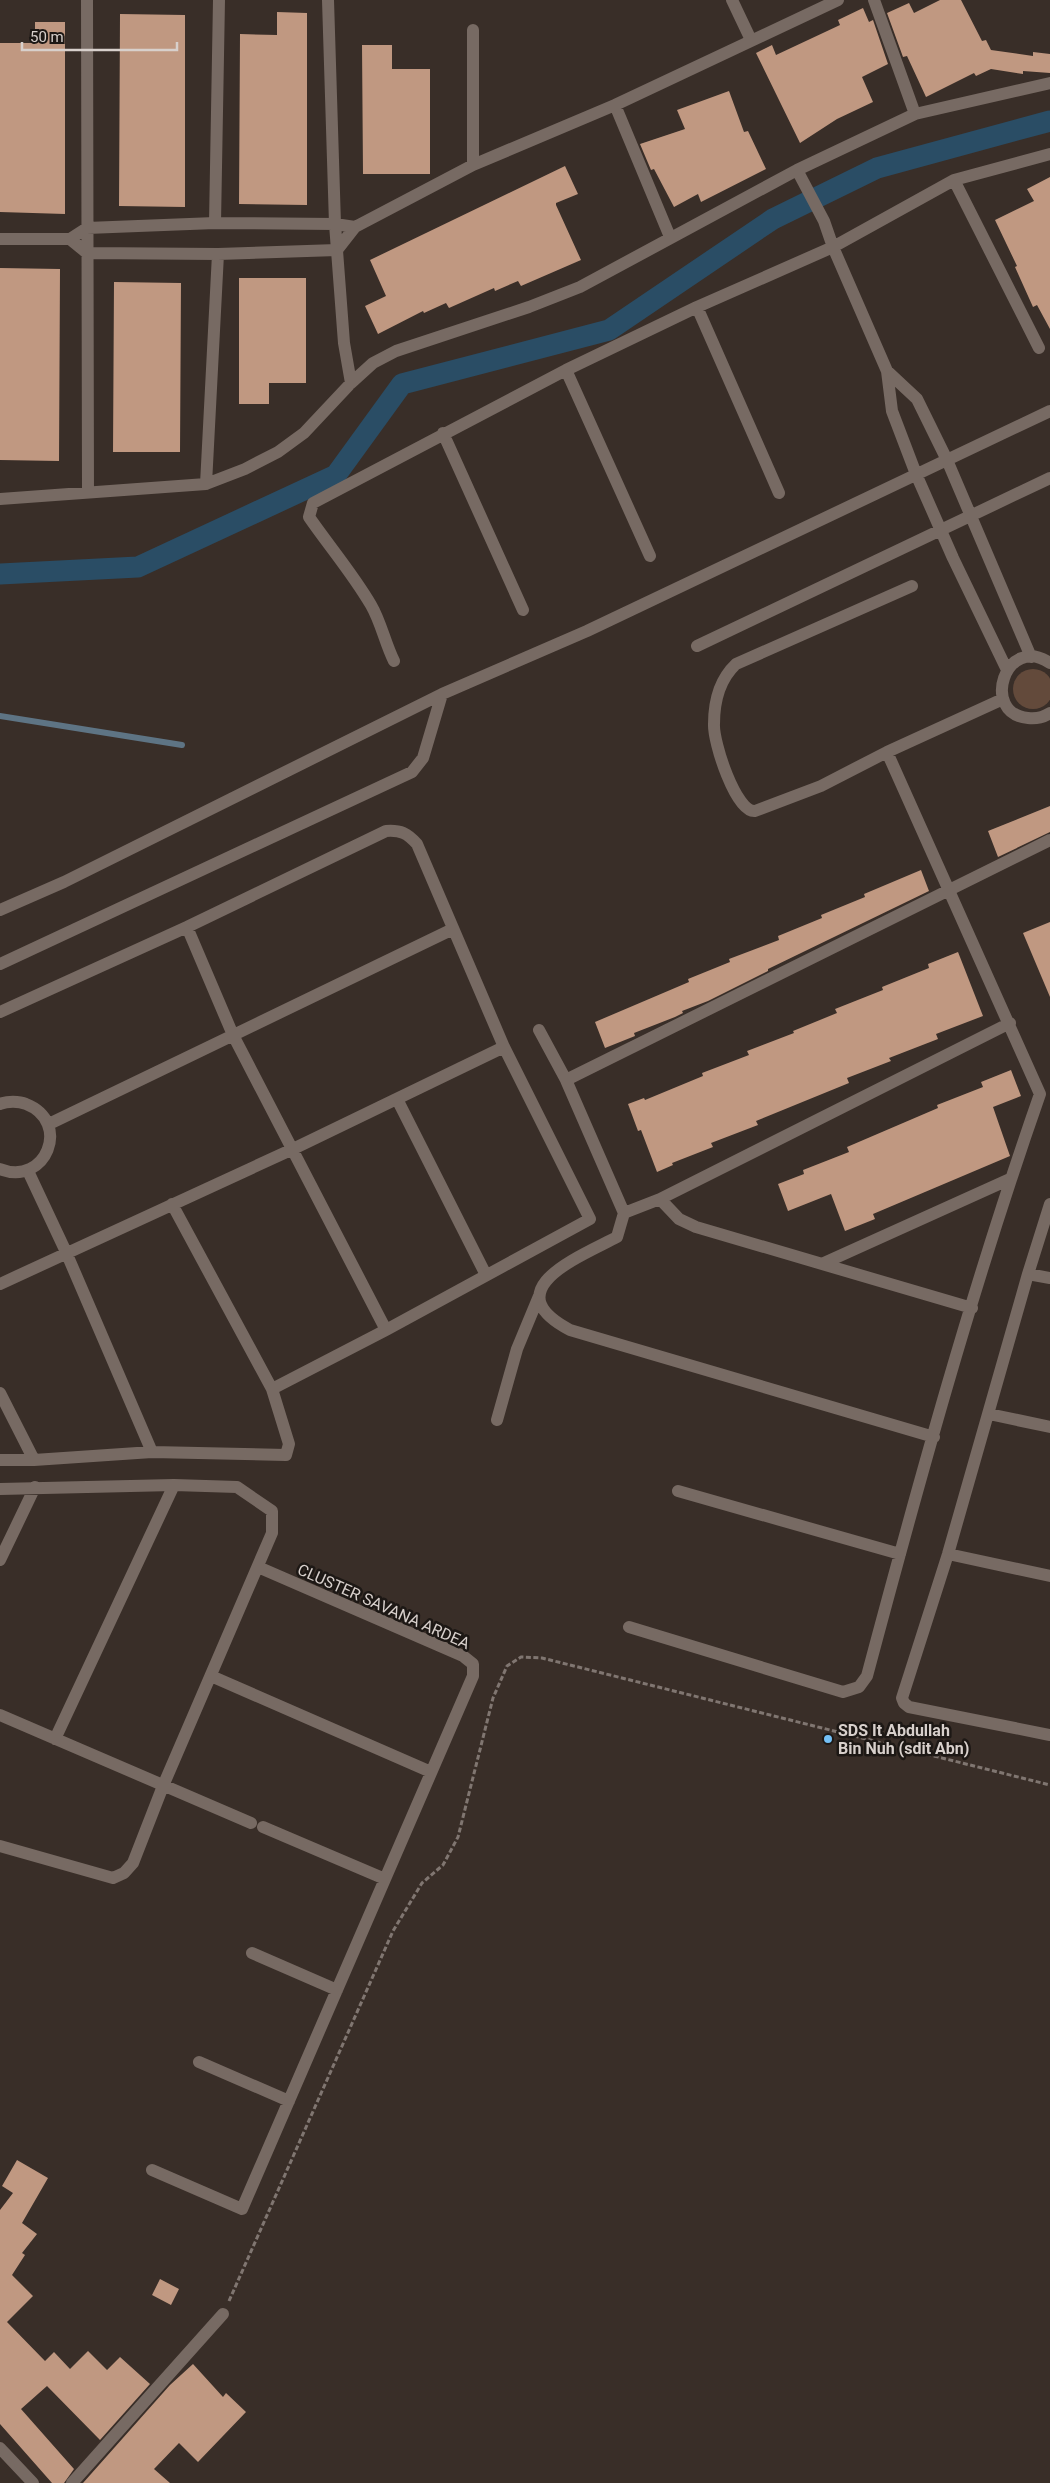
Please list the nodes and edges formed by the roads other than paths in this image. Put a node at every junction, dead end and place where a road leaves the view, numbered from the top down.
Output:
1 (87, 0) edge
2 (219, 0) edge
3 (328, 0) edge
4 (732, 0) edge
5 (838, 0) edge
6 (874, 0) edge
7 (473, 30) dead end
8 (751, 40) junction
9 (1050, 83) edge
10 (615, 105) junction
11 (915, 114) junction
12 (1050, 154) edge
13 (473, 165) junction
14 (797, 170) junction
15 (954, 180) junction
16 (215, 222) junction
17 (335, 224) junction
18 (355, 227) junction
19 (87, 228) junction
20 (670, 237) junction
21 (0, 239) edge
22 (70, 239) junction
23 (833, 247) junction
24 (337, 250) junction
25 (87, 253) junction
26 (218, 254) junction
27 (697, 307) junction
28 (1039, 348) dead end
29 (566, 370) junction
30 (887, 371) junction
31 (350, 383) junction
32 (1050, 411) edge
33 (443, 433) junction
34 (947, 460) junction
35 (916, 474) junction
36 (1050, 478) edge
37 (206, 484) junction
38 (88, 491) junction
39 (779, 492) dead end
40 (0, 499) edge
41 (970, 514) junction
42 (941, 531) junction
43 (650, 556) dead end
44 (912, 586) dead end
45 (523, 610) dead end
46 (697, 646) dead end
47 (1031, 657) junction
48 (394, 661) dead end
49 (1050, 663) edge
50 (1007, 670) junction
51 (442, 694) junction
52 (1003, 699) junction
53 (1049, 717) edge
54 (887, 752) junction
55 (1050, 840) edge
56 (950, 888) junction
57 (0, 910) edge
58 (187, 927) junction
59 (453, 930) junction
60 (0, 964) edge
61 (0, 1012) edge
62 (1010, 1023) junction
63 (539, 1030) dead end
64 (233, 1035) junction
65 (504, 1047) junction
66 (566, 1080) junction
67 (1045, 1092) edge
68 (397, 1099) junction
69 (1, 1101) edge
70 (48, 1124) junction
71 (293, 1149) junction
72 (0, 1169) edge
73 (28, 1171) junction
74 (1010, 1179) junction
75 (660, 1199) junction
76 (172, 1204) junction
77 (1050, 1204) edge
78 (624, 1213) junction
79 (66, 1252) junction
80 (824, 1263) junction
81 (486, 1274) junction
82 (1028, 1274) junction
83 (1050, 1278) edge
84 (0, 1284) edge
85 (540, 1296) junction
86 (972, 1308) junction
87 (386, 1330) junction
88 (272, 1389) junction
89 (0, 1392) edge
90 (988, 1414) junction
91 (497, 1420) dead end
92 (1050, 1427) edge
93 (934, 1437) junction
94 (152, 1452) junction
95 (0, 1460) edge
96 (34, 1460) junction
97 (174, 1484) junction
98 (34, 1487) junction
99 (0, 1489) edge
100 (678, 1492) dead end
101 (900, 1554) junction
102 (948, 1554) junction
103 (0, 1560) edge
104 (258, 1567) junction
105 (1050, 1576) edge
106 (629, 1627) dead end
107 (211, 1676) junction
108 (0, 1715) edge
109 (1050, 1735) edge
110 (55, 1739) junction
111 (431, 1772) junction
112 (164, 1786) junction
113 (0, 1846) edge
114 (385, 1879) junction
115 (252, 1953) dead end
116 (337, 1990) junction
117 (200, 2062) dead end
118 (289, 2101) junction
119 (152, 2170) dead end
120 (223, 2314) road end
121 (0, 2448) edge
122 (33, 2483) edge
123 (72, 2483) edge

1 - 19 street
2 - 16 street
3 - 17 street
4 - 8 street
5 - 8 street
6 - 11 street
7 - 13 street
8 - 10 street
9 - 11 street
10 - 13 street
10 - 20 street
11 - 14 street
12 - 15 street
13 - 18 street
14 - 20 street
14 - 23 street
15 - 23 street
15 - 28 street
16 - 17 street
16 - 19 street
17 - 18 street
17 - 24 street
18 - 24 street
19 - 22 street
19 - 25 street
20 - 31 street
21 - 22 street
22 - 25 street
23 - 27 street
23 - 30 street
24 - 26 street
24 - 31 street
25 - 26 street
25 - 38 street
26 - 37 street
27 - 29 street
27 - 39 street
29 - 33 street
29 - 43 street
30 - 34 street
30 - 35 street
31 - 37 street
32 - 34 street
33 - 45 street
33 - 48 street
34 - 35 street
34 - 41 street
35 - 42 street
35 - 51 street
36 - 41 street
37 - 38 street
38 - 40 street
41 - 42 street
41 - 47 street
42 - 46 street
42 - 50 street
44 - 54 street
47 - 49 street
47 - 50 street
50 - 52 street
51 - 57 street
51 - 60 street
52 - 53 street
52 - 54 street
54 - 56 street
55 - 56 street
56 - 62 street
56 - 66 street
58 - 59 street
58 - 61 street
58 - 64 street
59 - 64 street
59 - 65 street
62 - 67 street
62 - 75 street
63 - 66 street
64 - 70 street
64 - 71 street
65 - 68 street
65 - 81 street
66 - 78 street
67 - 74 street
68 - 71 street
68 - 81 street
69 - 70 street
70 - 73 street
71 - 76 street
71 - 87 street
72 - 73 street
73 - 79 street
74 - 80 street
74 - 86 street
75 - 78 street
75 - 80 street
76 - 79 street
76 - 88 street
77 - 82 street
78 - 85 street
79 - 84 street
79 - 94 street
80 - 86 street
81 - 87 street
82 - 83 street
82 - 90 street
85 - 91 street
85 - 93 street
86 - 93 street
87 - 88 street
88 - 94 street
89 - 96 street
90 - 92 street
90 - 102 street
93 - 101 street
94 - 96 street
95 - 96 street
97 - 98 street
97 - 104 street
97 - 110 street
98 - 99 street
98 - 103 street
100 - 101 street
101 - 106 street
102 - 105 street
102 - 109 street
104 - 107 street
104 - 111 street, CLUSTER SAVANA ARDEA
107 - 111 street
107 - 112 street
108 - 110 street
110 - 112 street
111 - 114 street, CLUSTER SAVANA ARDEA
112 - 113 street
112 - 114 street
114 - 116 street, CLUSTER SAVANA ARDEA
115 - 116 street
116 - 118 street, CLUSTER SAVANA ARDEA
117 - 118 street
118 - 119 street, CLUSTER SAVANA ARDEA
120 - 123 street
121 - 122 street

